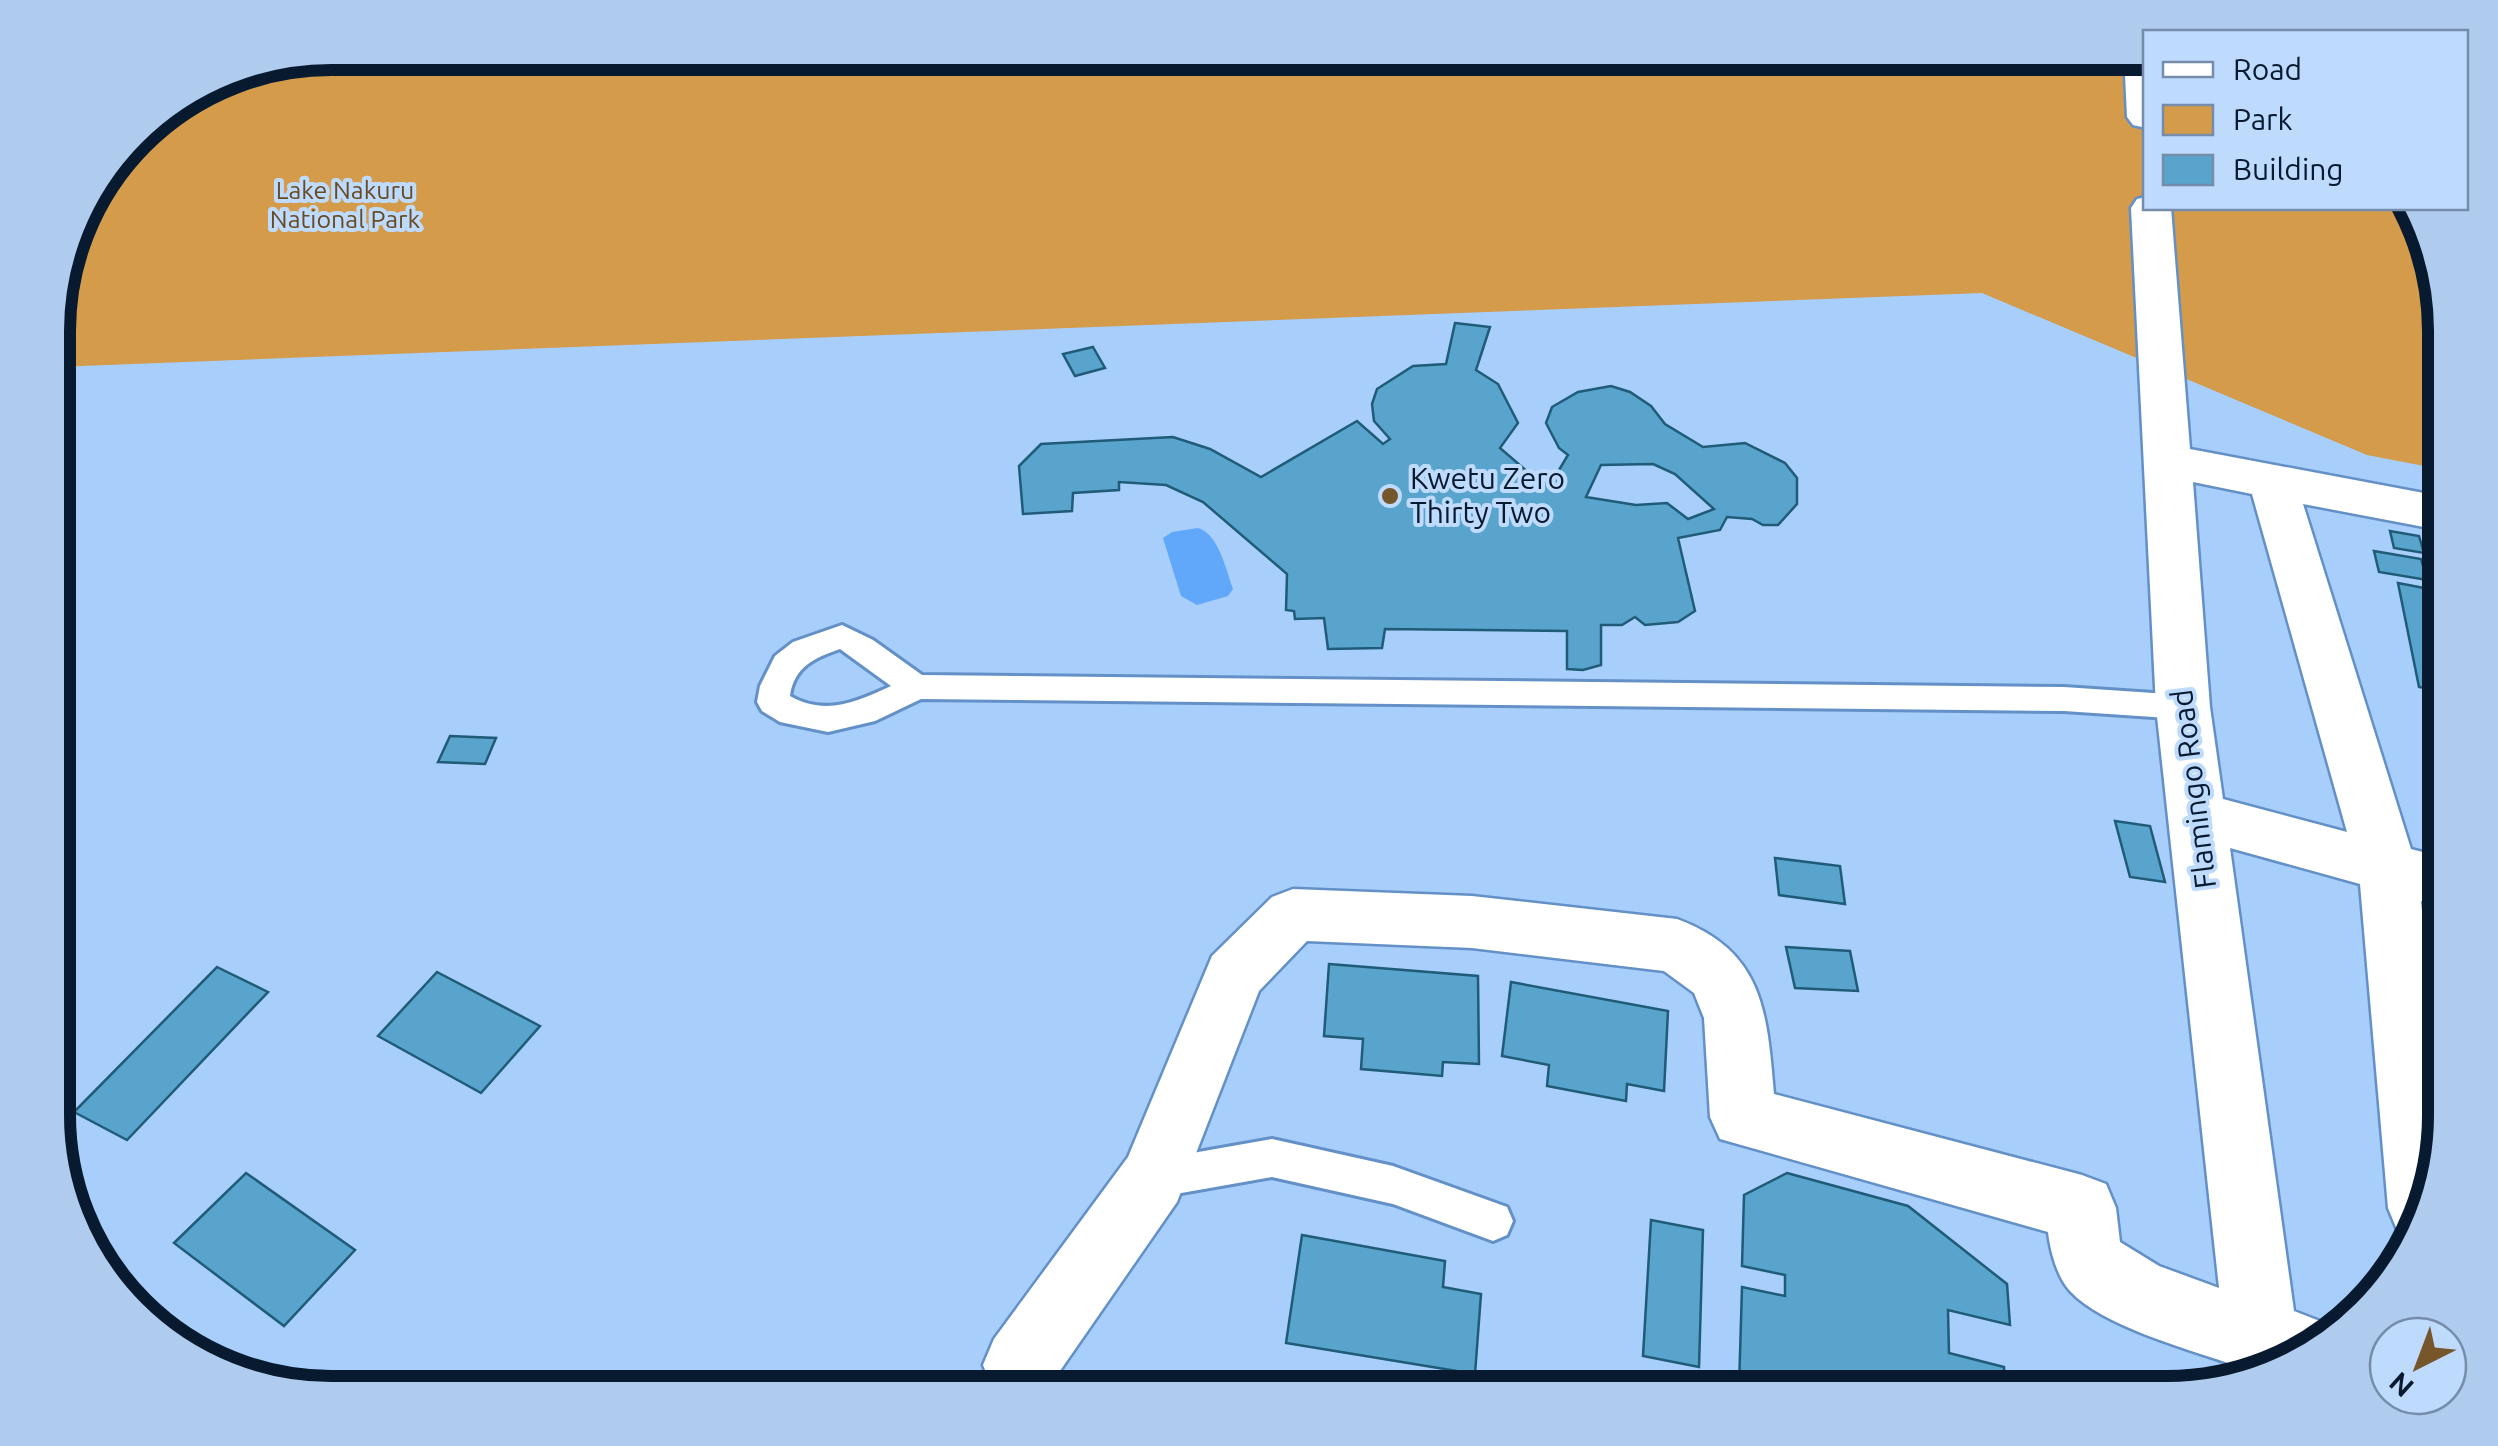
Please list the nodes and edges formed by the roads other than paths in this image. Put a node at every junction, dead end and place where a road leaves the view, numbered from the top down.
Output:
1 (2151, 210) edge
2 (2166, 461) junction
3 (2272, 480) junction
4 (2427, 510) edge
5 (917, 686) dead end
6 (2183, 707) junction
7 (2196, 815) junction
8 (2388, 870) junction
9 (2427, 879) edge
10 (1153, 1179) junction
11 (2419, 1180) edge
12 (1493, 1221) dead end
13 (2279, 1350) edge
14 (2276, 1352) edge
15 (1020, 1365) dead end

1 - 2 street, Flamingo Road
2 - 3 street
2 - 6 street, Flamingo Road
3 - 4 street
3 - 8 street
5 - 6 lane
6 - 7 street, Flamingo Road
7 - 8 street
7 - 13 street, Flamingo Road
8 - 9 street
8 - 11 street
10 - 12 lane
10 - 14 street
10 - 15 street

